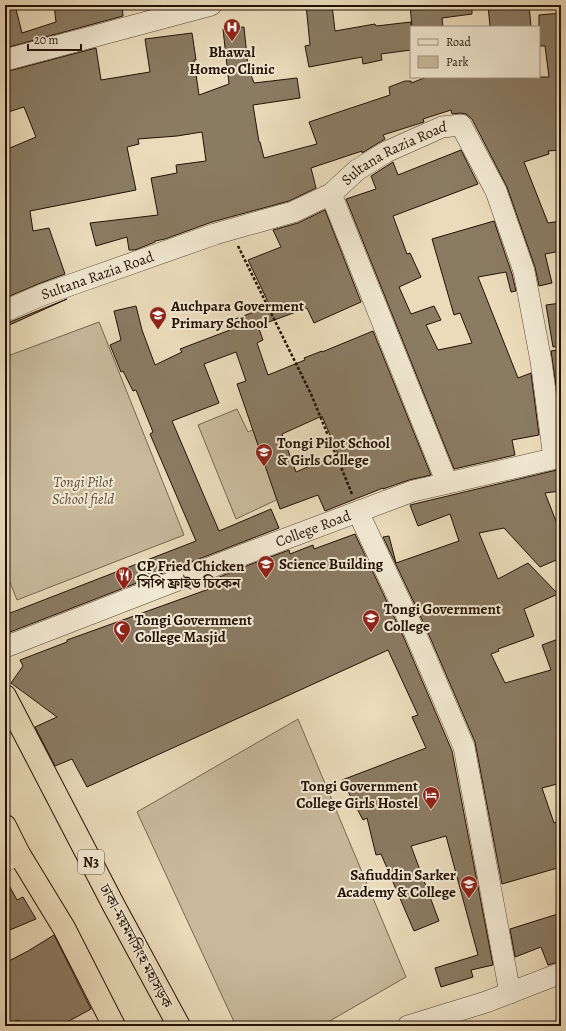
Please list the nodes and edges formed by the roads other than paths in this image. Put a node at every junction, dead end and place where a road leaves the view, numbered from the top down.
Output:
1 (211, 5) edge
2 (5, 60) edge
3 (331, 194) junction
4 (5, 311) edge
5 (558, 457) edge
6 (446, 483) junction
7 (359, 512) junction
8 (5, 648) edge
9 (5, 696) edge
10 (5, 826) edge
11 (12, 858) edge
12 (561, 973) edge
13 (510, 993) junction
14 (114, 1026) edge
15 (179, 1026) edge
16 (408, 1026) edge

1 - 2 street
3 - 4 street, Sultana Razia Road
3 - 5 street, Sultana Razia Road
3 - 6 street
5 - 6 street, College Road
6 - 7 street, College Road
7 - 8 street, College Road
7 - 13 street
9 - 15 highway, ঢাকা-ময়মনসিংহ মহাসড়ক / N3
10 - 11 highway
11 - 14 highway
12 - 13 street
13 - 16 street

